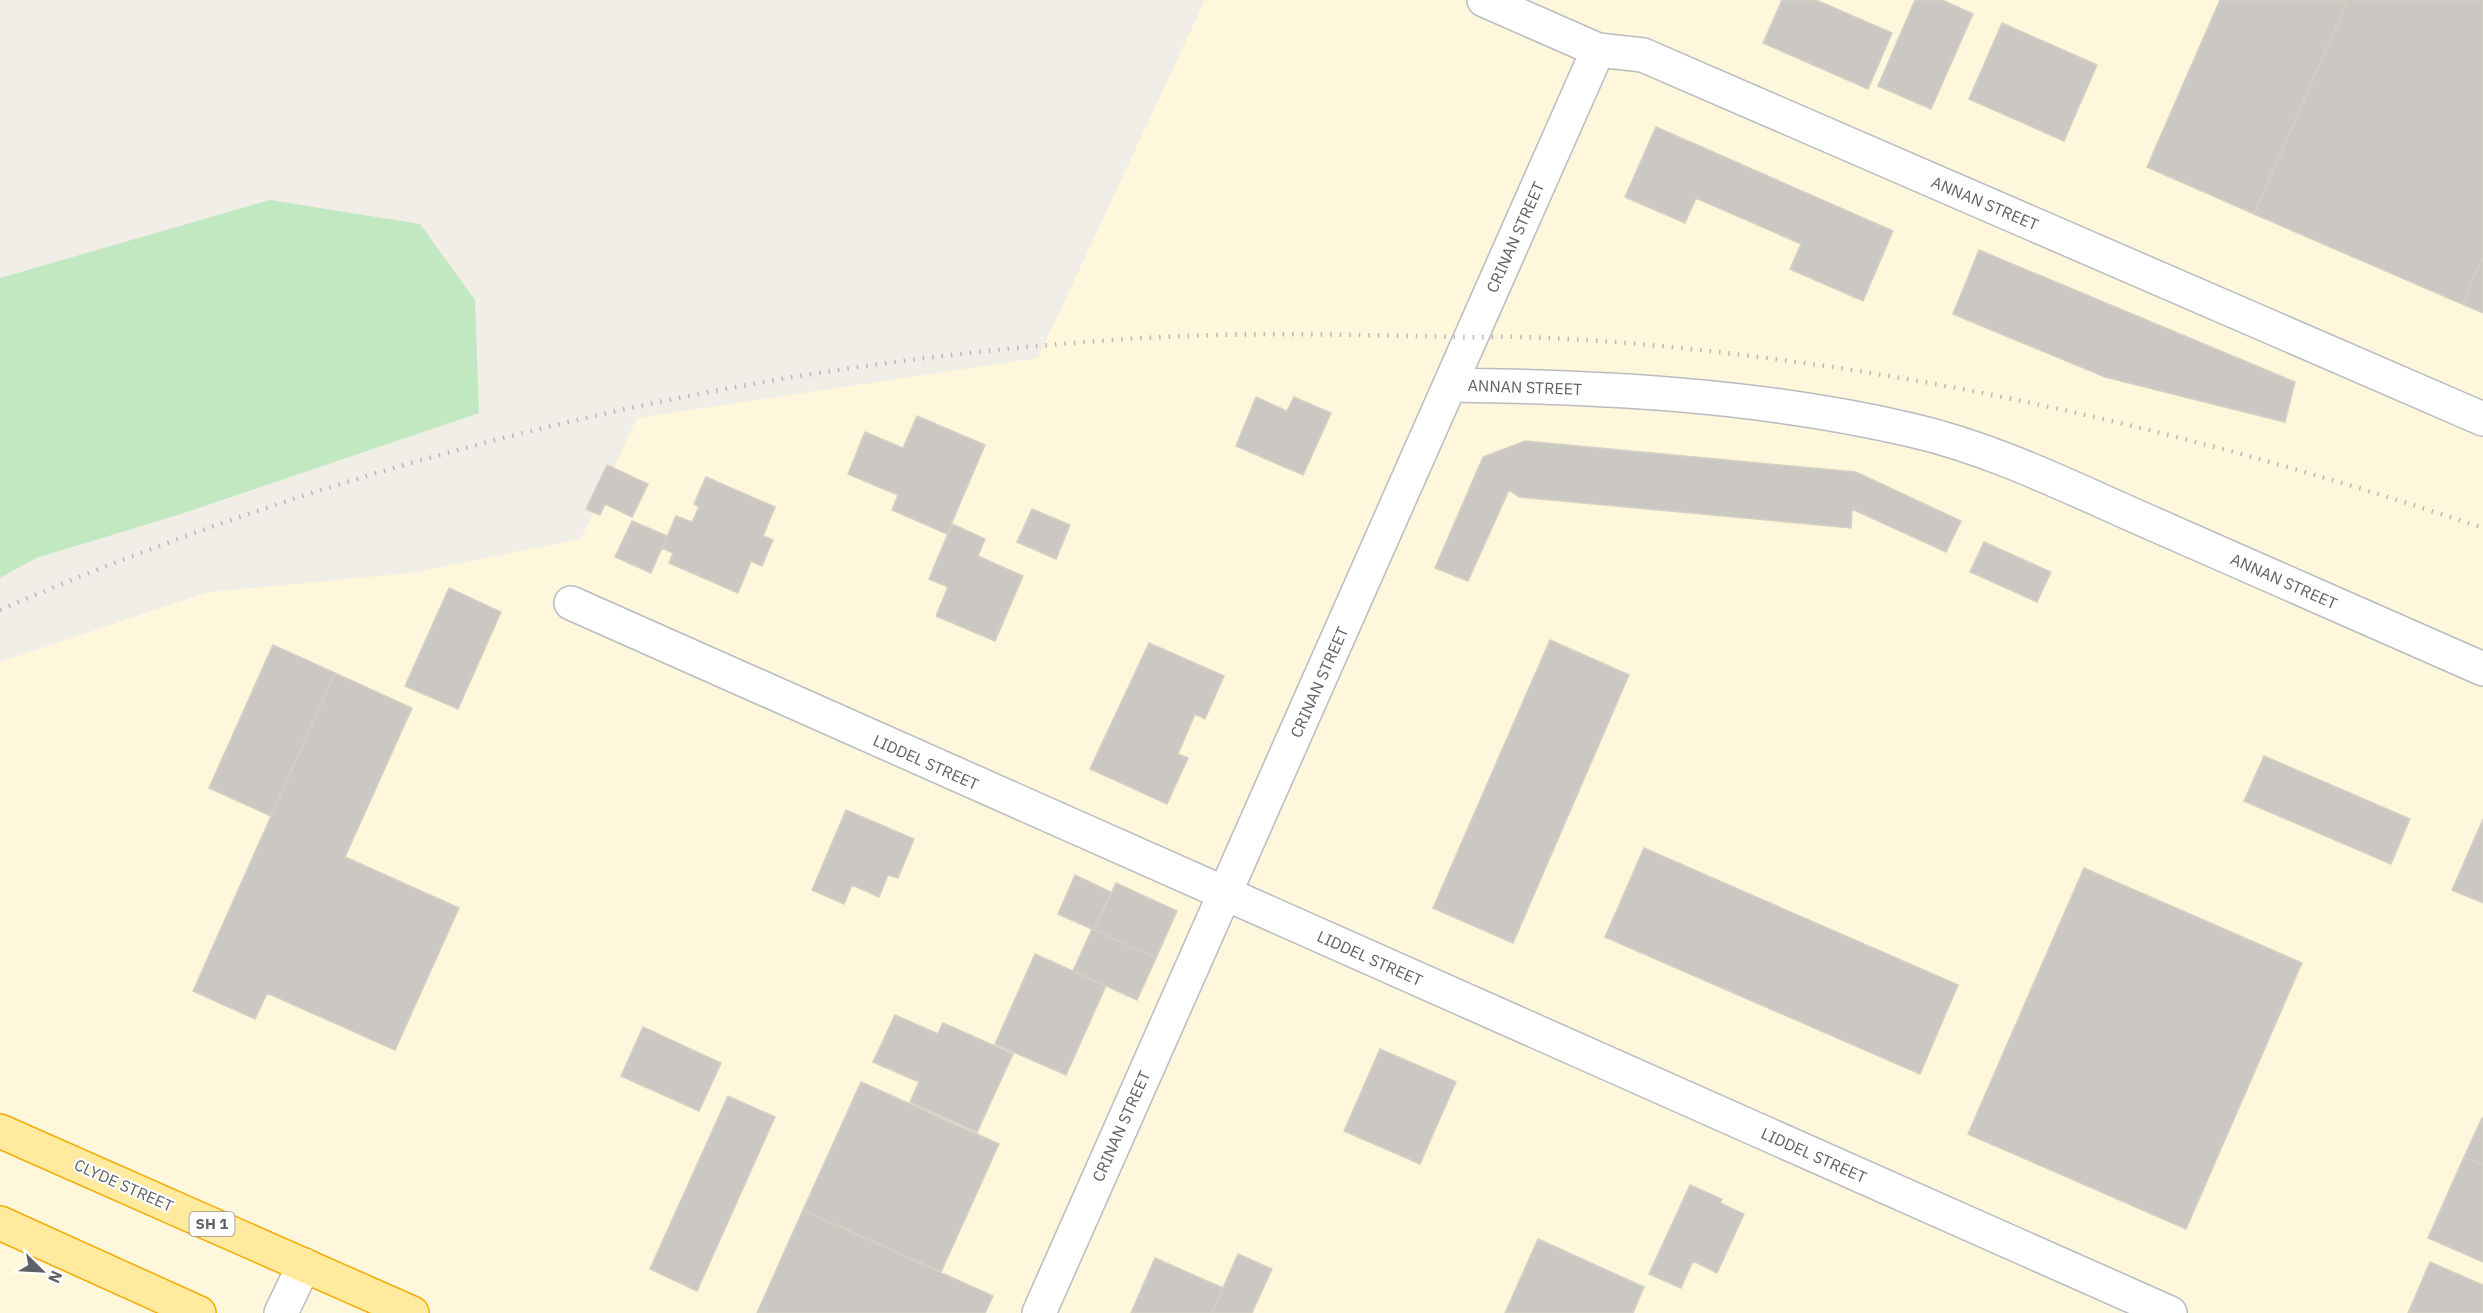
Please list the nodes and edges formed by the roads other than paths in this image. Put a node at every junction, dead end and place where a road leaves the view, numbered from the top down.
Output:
1 (1484, 0) edge
2 (1598, 50) junction
3 (1451, 385) junction
4 (2483, 419) edge
5 (570, 603) dead end
6 (2483, 669) edge
7 (1224, 894) junction
8 (0, 1131) edge
9 (0, 1223) edge
10 (304, 1265) junction
11 (199, 1313) edge
12 (281, 1313) edge
13 (412, 1313) edge
14 (1039, 1313) edge
15 (2170, 1313) edge

1 - 2 street, ANNAN STREET
2 - 3 street, CRINAN STREET
2 - 4 street, ANNAN STREET
3 - 6 street, ANNAN STREET
3 - 7 street, CRINAN STREET
5 - 7 street, LIDDEL STREET
7 - 14 street, CRINAN STREET
7 - 15 street, LIDDEL STREET
8 - 10 highway, CLYDE STREET / SH 1
9 - 11 highway
10 - 12 street
10 - 13 highway, CLYDE STREET / SH 1

